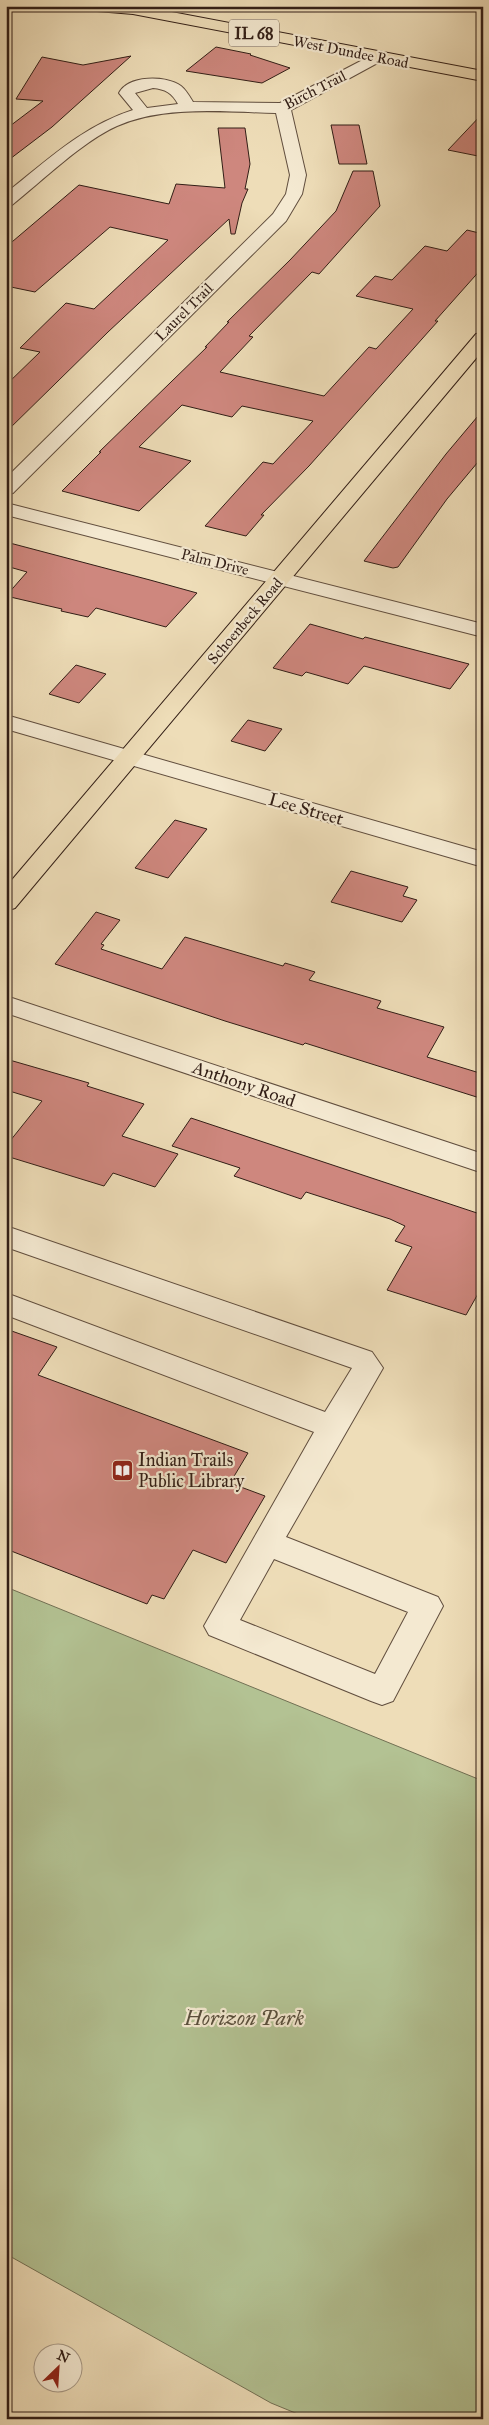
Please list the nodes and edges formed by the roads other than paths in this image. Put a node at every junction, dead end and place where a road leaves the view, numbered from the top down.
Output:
1 (85, 6) edge
2 (115, 6) edge
3 (131, 10) junction
4 (378, 57) junction
5 (483, 76) edge
6 (188, 107) junction
7 (283, 108) junction
8 (144, 114) junction
9 (8, 197) edge
10 (483, 338) edge
11 (6, 489) edge
12 (6, 509) edge
13 (281, 579) junction
14 (483, 631) edge
15 (6, 722) edge
16 (128, 758) junction
17 (483, 860) edge
18 (6, 903) edge
19 (6, 1004) edge
20 (483, 1164) edge
21 (6, 1236) edge
22 (6, 1304) edge
23 (332, 1426) junction
24 (267, 1543) junction

1 - 3 main road, IL 68
2 - 3 main road, IL 68
3 - 4 main road, West Dundee Road / IL 68
4 - 5 main road, West Dundee Road / IL 68
4 - 7 street, Birch Trail
6 - 7 street, Birch Trail
6 - 8 street, Birch Trail
6 - 8 street
7 - 11 street, Laurel Trail
8 - 9 street, Birch Trail
10 - 13 main road, Schoenbeck Road
12 - 13 street, Palm Drive
13 - 14 street, Palm Drive
13 - 16 main road, Schoenbeck Road
15 - 16 street, Lee Street
16 - 17 street, Lee Street
16 - 18 main road, Schoenbeck Road
19 - 20 street, Anthony Road
21 - 23 street
22 - 23 street
23 - 24 street
24 - 24 street

